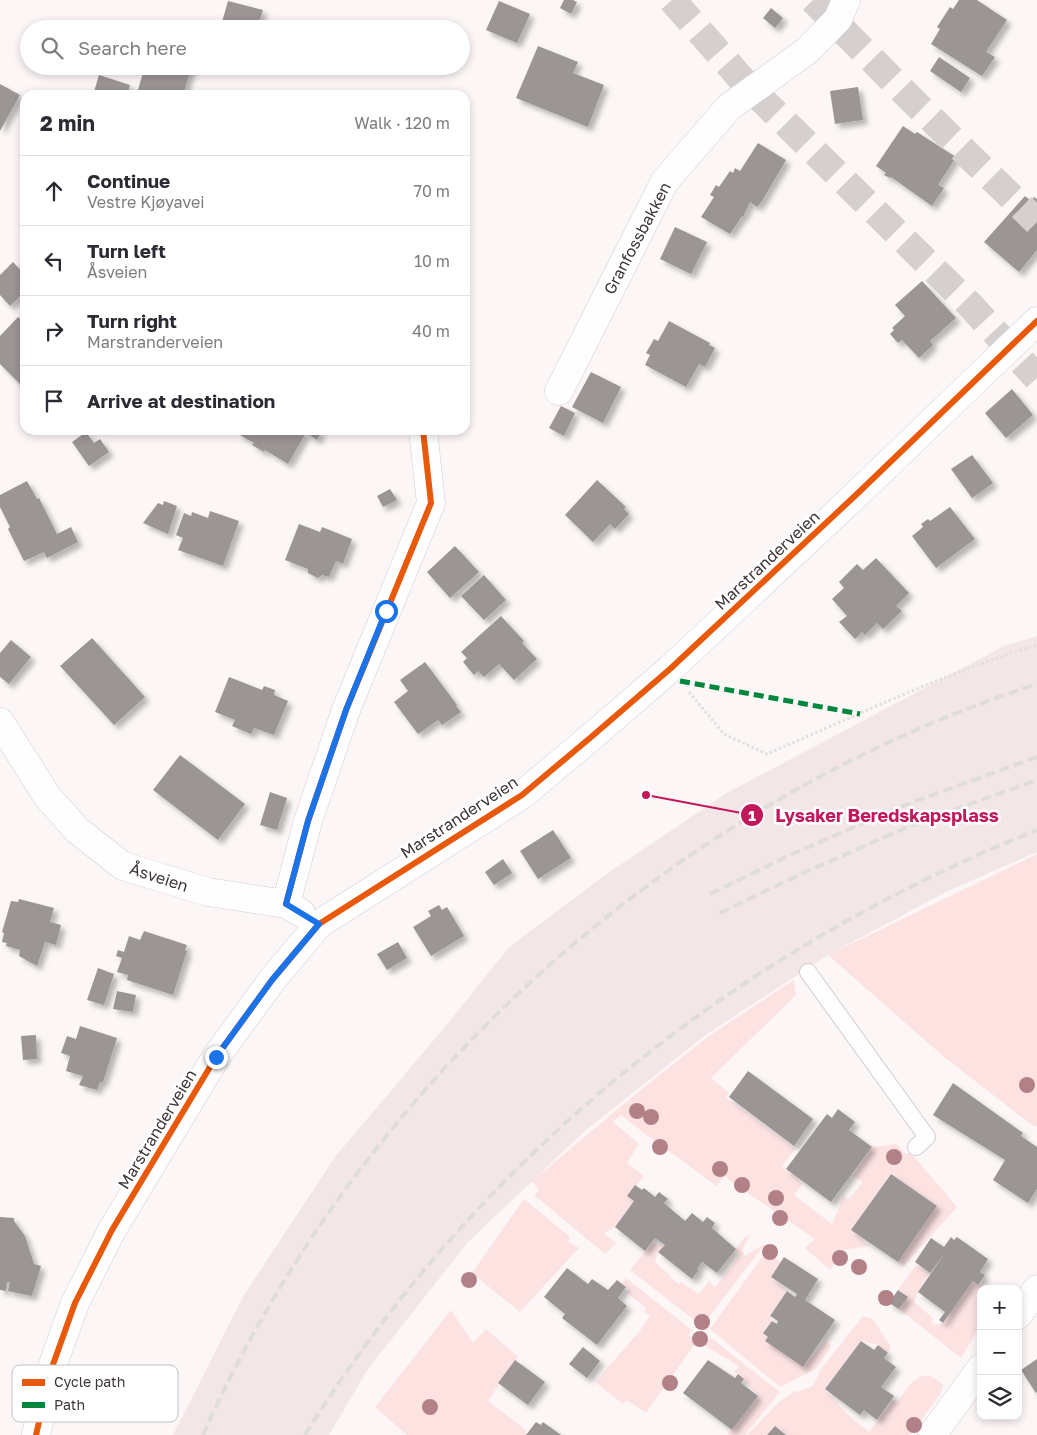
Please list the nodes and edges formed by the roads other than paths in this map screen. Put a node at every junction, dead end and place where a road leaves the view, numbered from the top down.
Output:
1 (846, 0) edge
2 (1037, 321) edge
3 (559, 391) dead end
4 (423, 435) edge
5 (0, 722) edge
6 (286, 904) junction
7 (319, 924) junction
8 (808, 972) dead end
9 (916, 1147) dead end
10 (1037, 1289) edge
11 (1022, 1310) edge
12 (53, 1365) edge
13 (977, 1373) edge
14 (39, 1422) edge
15 (36, 1435) edge
16 (932, 1435) edge

1 - 3 street, Granfossbakken
2 - 7 street, Marstranderveien
4 - 6 street
5 - 6 street, Åsveien
6 - 7 street, Åsveien
7 - 12 street, Marstranderveien
8 - 9 lane
10 - 11 street
13 - 16 street
14 - 15 street, Marstranderveien

